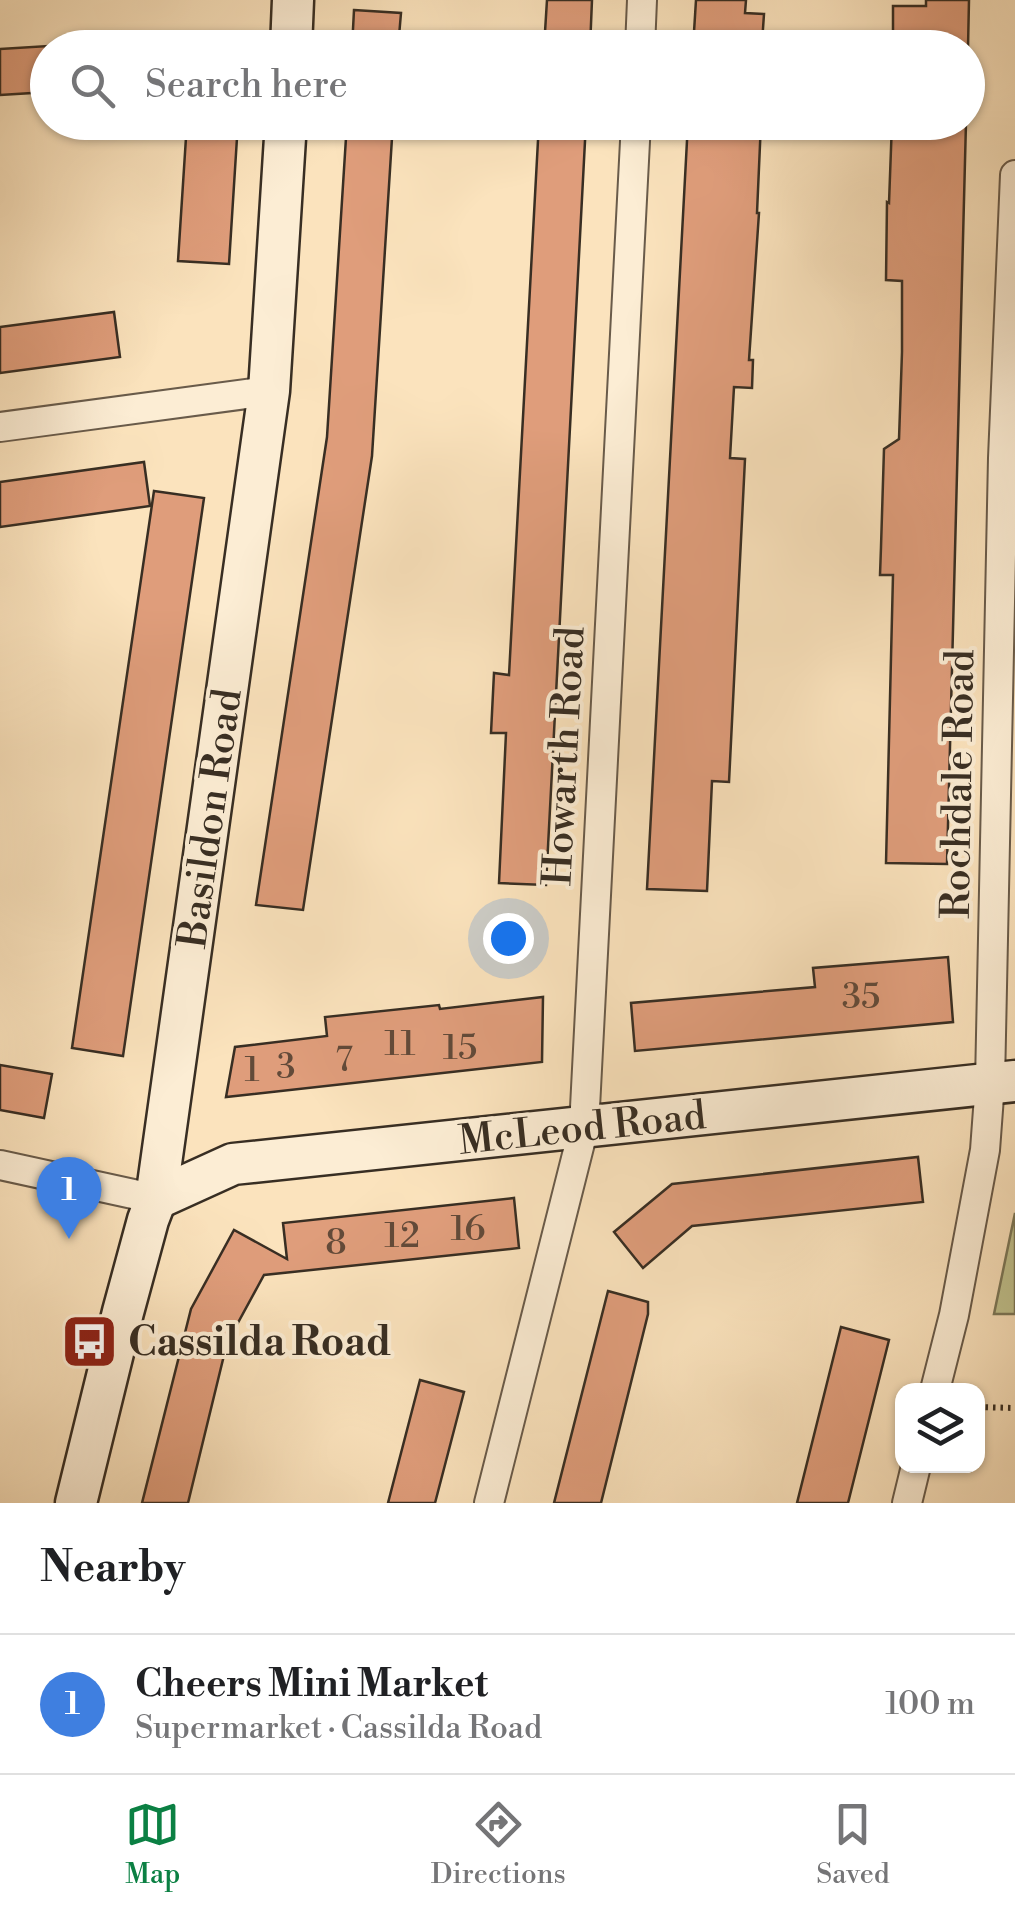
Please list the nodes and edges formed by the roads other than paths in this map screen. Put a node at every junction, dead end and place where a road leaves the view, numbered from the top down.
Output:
1 (293, 0) edge
2 (642, 0) edge
3 (292, 30) edge
4 (641, 30) edge
5 (285, 140) edge
6 (635, 140) edge
7 (1015, 175) edge
8 (269, 391) junction
9 (0, 427) edge
10 (1002, 1082) edge
11 (584, 1127) junction
12 (0, 1165) edge
13 (156, 1199) junction
14 (938, 1383) edge
15 (914, 1473) edge
16 (76, 1503) edge
17 (489, 1503) edge
18 (907, 1503) edge

1 - 3 main road
2 - 4 street
5 - 8 main road, Basildon Road
6 - 11 street, Howarth Road
7 - 10 street, Rochdale Road
8 - 9 street
8 - 13 main road, Basildon Road
10 - 11 main road, McLeod Road
10 - 14 street, Rochdale Road
11 - 13 main road, McLeod Road
11 - 17 street, Howarth Road
12 - 13 street
13 - 16 main road, Basildon Road
15 - 18 street

